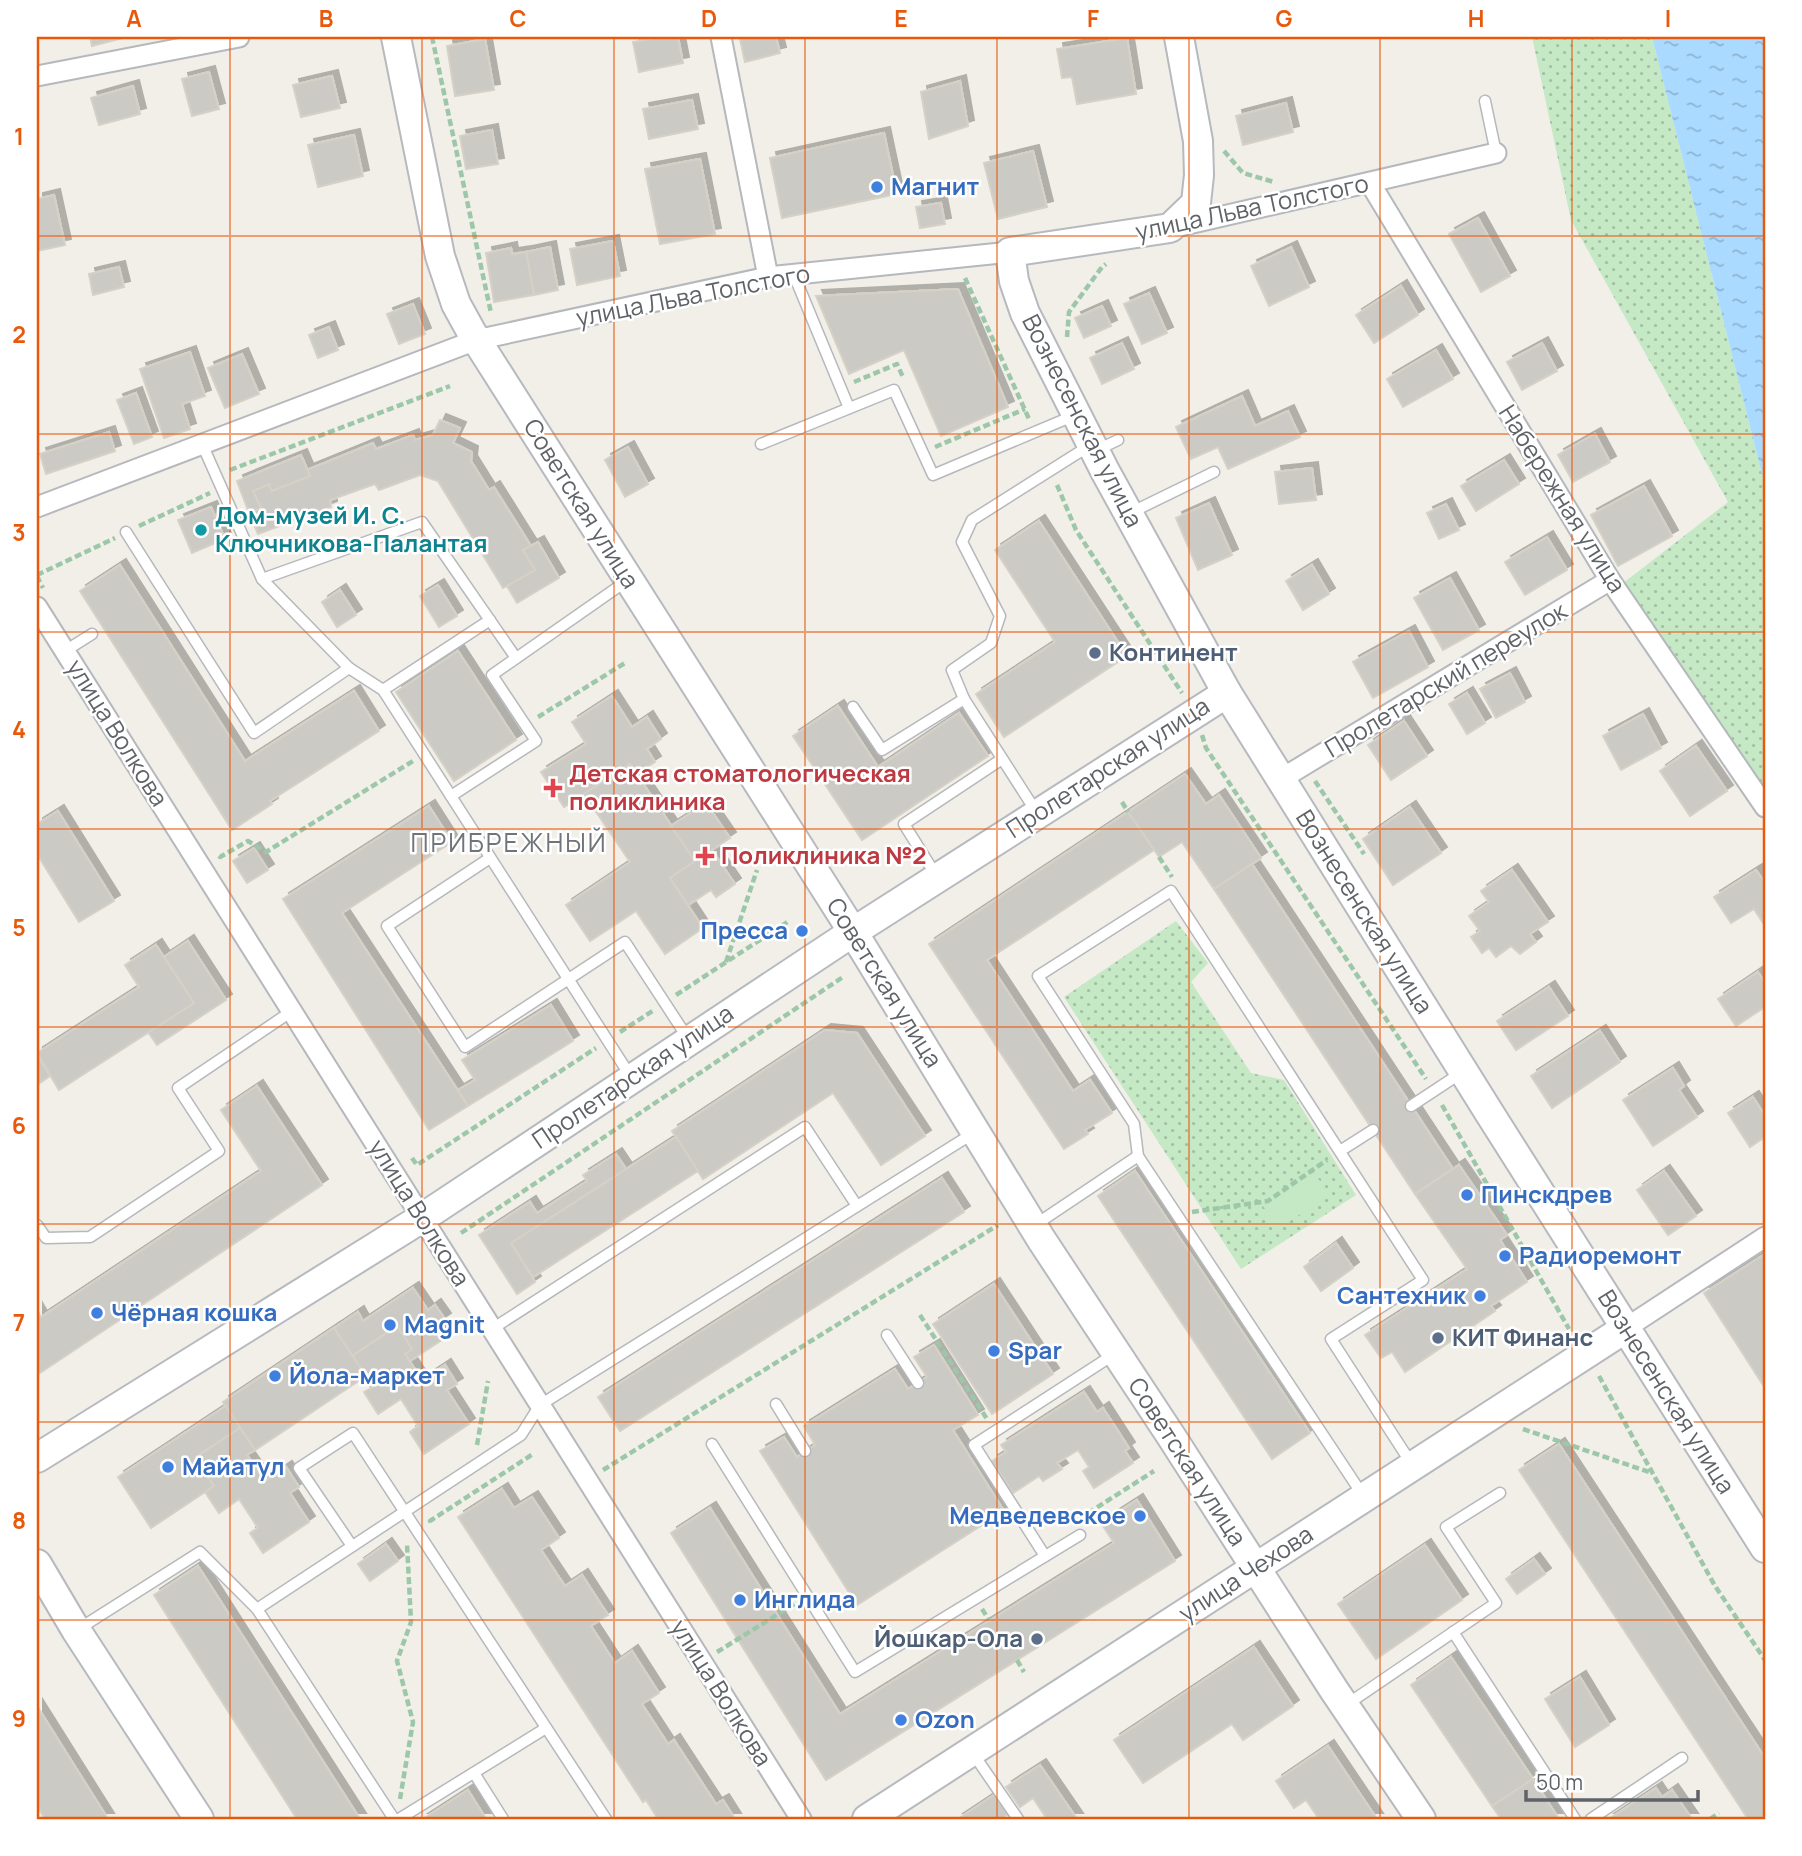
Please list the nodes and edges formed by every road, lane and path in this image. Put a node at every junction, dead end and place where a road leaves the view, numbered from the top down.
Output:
1 (239, 37) edge
2 (396, 37) edge
3 (432, 37) edge
4 (722, 37) edge
5 (1179, 37) edge
6 (37, 76) edge
7 (1485, 101) dead end
8 (1222, 139) dead end
9 (1496, 153) joint
10 (1277, 183) dead end
11 (1370, 183) junction
12 (1170, 228) junction
13 (1010, 252) junction
14 (1109, 262) dead end
15 (794, 275) junction
16 (768, 277) junction
17 (953, 279) dead end
18 (485, 333) junction
19 (1072, 346) dead end
20 (450, 386) dead end
21 (849, 408) junction
22 (1076, 414) junction
23 (1035, 432) junction
24 (202, 444) junction
25 (761, 444) dead end
26 (1101, 445) junction
27 (1051, 470) junction
28 (1214, 472) dead end
29 (216, 475) junction
30 (37, 507) edge
31 (1128, 513) junction
32 (126, 533) dead end
33 (262, 579) junction
34 (1610, 579) junction
35 (629, 580) junction
36 (37, 607) edge
37 (490, 620) junction
38 (92, 634) dead end
39 (65, 651) junction
40 (516, 658) junction
41 (625, 663) dead end
42 (349, 668) junction
43 (383, 690) junction
44 (1227, 693) junction
45 (964, 699) junction
46 (853, 707) dead end
47 (1195, 713) junction
48 (525, 725) junction
49 (424, 754) junction
50 (1002, 760) junction
51 (1281, 779) junction
52 (451, 796) junction
53 (1122, 802) dead end
54 (1765, 807) edge
55 (1128, 812) dead end
56 (1037, 814) junction
57 (266, 852) dead end
58 (491, 859) junction
59 (757, 870) dead end
60 (937, 877) junction
61 (853, 932) junction
62 (726, 963) dead end
63 (843, 978) dead end
64 (568, 979) junction
65 (292, 1011) junction
66 (689, 1040) junction
67 (1464, 1071) junction
68 (631, 1078) junction
69 (1434, 1091) junction
70 (1411, 1106) dead end
71 (1373, 1130) dead end
72 (976, 1131) junction
73 (1340, 1152) junction
74 (1138, 1156) junction
75 (857, 1206) junction
76 (1177, 1214) junction
77 (422, 1217) junction
78 (37, 1225) edge
79 (998, 1225) dead end
80 (1034, 1227) junction
81 (461, 1233) dead end
82 (1765, 1237) edge
83 (920, 1315) dead end
84 (1626, 1328) junction
85 (492, 1329) junction
86 (1569, 1329) dead end
87 (887, 1335) dead end
88 (1116, 1353) junction
89 (1599, 1376) dead end
90 (488, 1381) dead end
91 (918, 1383) dead end
92 (776, 1404) dead end
93 (540, 1405) junction
94 (1522, 1429) dead end
95 (996, 1431) junction
96 (712, 1444) dead end
97 (805, 1451) dead end
98 (533, 1454) dead end
99 (37, 1458) edge
100 (474, 1466) junction
101 (1413, 1466) junction
102 (1154, 1471) dead end
103 (1653, 1474) junction
104 (587, 1480) junction
105 (1500, 1493) dead end
106 (467, 1497) junction
107 (1364, 1497) junction
108 (405, 1511) junction
109 (1082, 1517) dead end
110 (438, 1532) dead end
111 (1080, 1535) dead end
112 (352, 1546) junction
113 (1765, 1548) edge
114 (1045, 1556) junction
115 (37, 1564) edge
116 (1255, 1568) junction
117 (257, 1609) junction
118 (778, 1614) dead end
119 (76, 1630) junction
120 (1453, 1632) junction
121 (738, 1639) dead end
122 (1017, 1660) dead end
123 (1765, 1660) edge
124 (1024, 1672) dead end
125 (1344, 1705) junction
126 (546, 1728) junction
127 (972, 1752) junction
128 (1682, 1758) dead end
129 (474, 1773) junction
130 (398, 1807) dead end
131 (1719, 1813) dead end
132 (199, 1819) edge
133 (396, 1819) edge
134 (503, 1819) edge
135 (606, 1819) edge
136 (802, 1819) edge
137 (867, 1819) edge
138 (1018, 1819) edge
139 (1421, 1819) edge
140 (1574, 1819) edge
141 (1591, 1819) edge
142 (1710, 1819) edge

1 - 6 street
2 - 18 street, Советская улица
3 - 18 path
4 - 16 street
5 - 12 street
7 - 9 lane
8 - 10 path
9 - 11 street, улица Льва Толстого
11 - 12 street, улица Льва Толстого
11 - 34 street, Набережная улица
12 - 13 street, улица Льва Толстого
13 - 15 street, улица Льва Толстого
13 - 22 street, Вознесенская улица
14 - 19 path
15 - 16 street, улица Льва Толстого
15 - 21 lane
16 - 18 street, улица Льва Толстого
17 - 23 path
18 - 24 street, улица Льва Толстого
18 - 35 street, Советская улица
20 - 29 path
21 - 23 lane
21 - 25 lane
22 - 23 lane
22 - 26 street, Вознесенская улица
24 - 29 lane
24 - 30 street, улица Льва Толстого
26 - 27 lane
26 - 31 street, Вознесенская улица
27 - 45 lane
27 - 47 path
28 - 31 lane
29 - 33 lane
31 - 44 street, Вознесенская улица
32 - 42 lane
33 - 37 lane
33 - 42 lane
34 - 51 street, Пролетарский переулок
34 - 54 street, Набережная улица
35 - 40 lane
35 - 61 street, Советская улица
36 - 39 street, улица Волкова
37 - 40 lane
37 - 43 lane
38 - 39 lane
39 - 65 street, улица Волкова
40 - 48 lane
41 - 48 path
42 - 43 lane
43 - 49 lane
44 - 47 street, Пролетарская улица
44 - 51 street, Вознесенская улица
45 - 46 lane
45 - 50 lane
47 - 56 street, Пролетарская улица
47 - 69 path
48 - 52 lane
49 - 52 lane
49 - 57 path
50 - 56 lane
50 - 60 lane
51 - 67 street, Вознесенская улица
52 - 58 lane
53 - 55 path
56 - 60 street, Пролетарская улица
58 - 64 lane
58 - 64 lane
59 - 62 path
60 - 61 street, Пролетарская улица
61 - 66 street, Пролетарская улица
61 - 72 street, Советская улица
63 - 81 path
64 - 66 lane
64 - 68 lane
65 - 77 street, улица Волкова
65 - 78 lane
66 - 68 street, Пролетарская улица
67 - 69 lane
67 - 84 street, Вознесенская улица
68 - 77 street, Пролетарская улица
69 - 70 lane
69 - 86 path
71 - 73 lane
72 - 75 lane
72 - 80 street, Советская улица
73 - 74 lane
73 - 76 path
73 - 101 lane
74 - 76 lane
74 - 80 lane
75 - 85 lane
75 - 93 lane
76 - 107 lane
77 - 85 street, улица Волкова
77 - 99 street, Пролетарская улица
79 - 104 path
80 - 88 street, Советская улица
82 - 84 street
83 - 95 path
84 - 101 street, улица Чехова
84 - 113 street, Вознесенская улица
85 - 93 street, улица Волкова
87 - 91 lane
88 - 95 lane
88 - 116 street, Советская улица
89 - 103 path
90 - 100 path
92 - 97 lane
93 - 100 lane
93 - 104 street, улица Волкова
94 - 103 path
95 - 114 lane
96 - 114 lane
98 - 106 path
100 - 106 path
100 - 108 lane
101 - 107 street, улица Чехова
102 - 109 path
103 - 123 path
104 - 136 street, улица Волкова
105 - 120 lane
106 - 110 path
107 - 116 street, улица Чехова
108 - 112 lane
108 - 112 lane
108 - 126 lane
108 - 130 path
111 - 114 lane
112 - 117 lane
115 - 119 street
116 - 125 street, Советская улица
116 - 127 street, улица Чехова
117 - 119 lane
117 - 133 lane
118 - 121 path
119 - 132 street
120 - 125 lane
120 - 140 lane
122 - 124 path
125 - 139 street, Советская улица
126 - 129 lane
126 - 135 lane
127 - 137 street, улица Чехова
127 - 138 lane
128 - 141 lane
129 - 133 lane
129 - 134 lane
131 - 142 path

